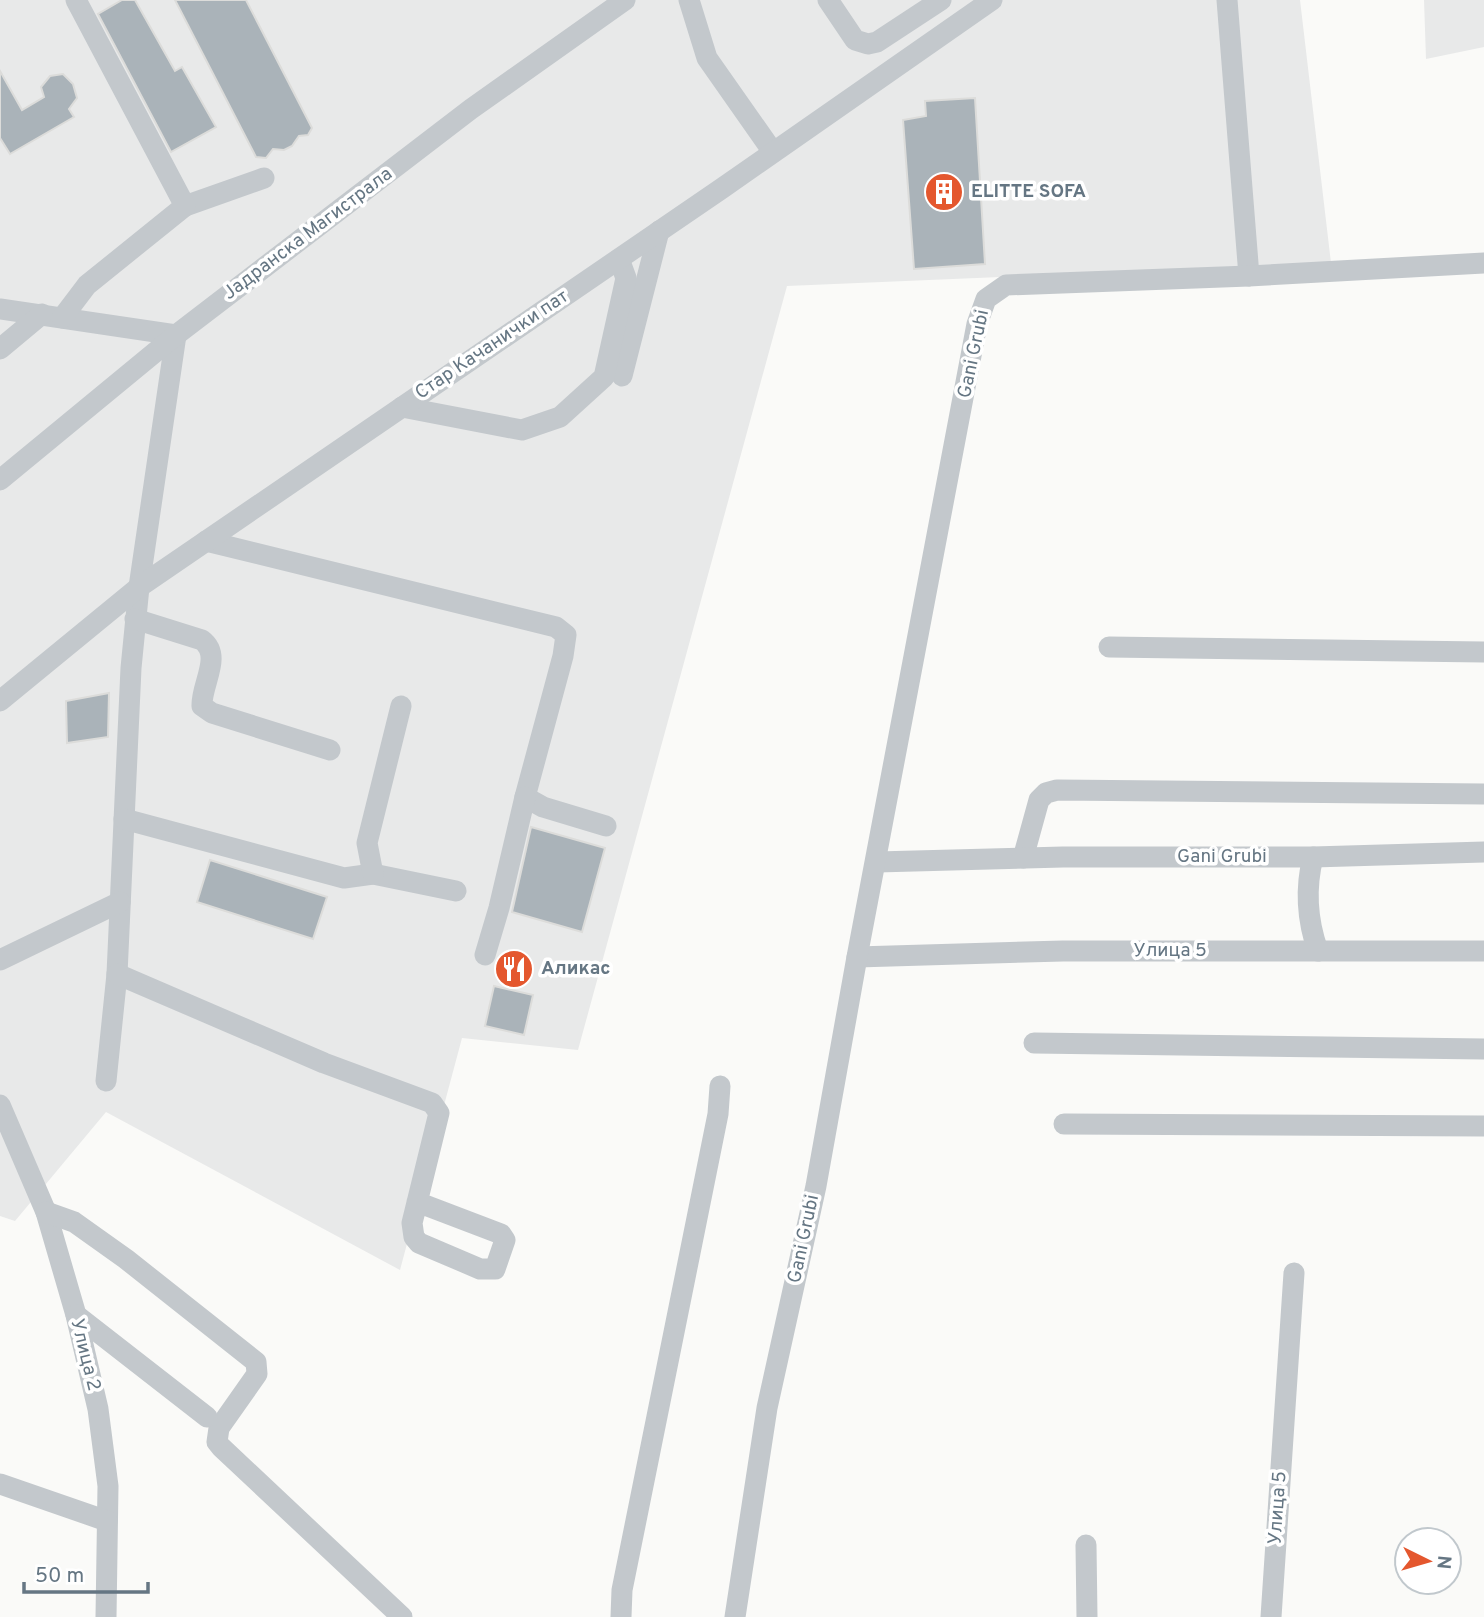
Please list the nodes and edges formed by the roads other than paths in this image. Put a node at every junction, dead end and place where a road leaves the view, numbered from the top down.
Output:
1 (76, 0) edge
2 (625, 0) edge
3 (689, 0) edge
4 (828, 0) edge
5 (941, 0) edge
6 (992, 0) edge
7 (1227, 0) edge
8 (773, 152) junction
9 (264, 178) dead end
10 (185, 206) junction
11 (659, 231) junction
12 (619, 259) junction
13 (1484, 263) edge
14 (1248, 276) junction
15 (0, 309) edge
16 (52, 316) junction
17 (176, 335) junction
18 (2, 345) edge
19 (622, 376) dead end
20 (402, 407) junction
21 (0, 480) edge
22 (206, 541) junction
23 (139, 587) junction
24 (135, 619) junction
25 (1109, 647) dead end
26 (1484, 652) edge
27 (0, 701) edge
28 (401, 706) dead end
29 (330, 750) dead end
30 (1484, 794) edge
31 (525, 797) junction
32 (124, 818) junction
33 (606, 825) dead end
34 (1484, 852) edge
35 (1313, 857) junction
36 (1023, 858) junction
37 (877, 862) junction
38 (373, 874) junction
39 (456, 891) dead end
40 (120, 902) junction
41 (1318, 951) junction
42 (1484, 951) edge
43 (485, 955) dead end
44 (857, 957) junction
45 (0, 960) edge
46 (117, 974) junction
47 (1034, 1043) dead end
48 (1484, 1049) edge
49 (106, 1081) dead end
50 (720, 1086) dead end
51 (0, 1105) edge
52 (1064, 1124) dead end
53 (1484, 1126) edge
54 (417, 1202) dead end
55 (46, 1212) junction
56 (1294, 1273) dead end
57 (76, 1315) junction
58 (206, 1417) dead end
59 (0, 1484) edge
60 (107, 1521) junction
61 (1086, 1545) dead end
62 (106, 1617) edge
63 (402, 1617) edge
64 (621, 1617) edge
65 (735, 1617) edge
66 (1087, 1617) edge
67 (1271, 1617) edge

1 - 10 street
2 - 17 street, Јадранска Магистрала
3 - 8 street
4 - 5 street
6 - 8 street, Стар Качанички пат
7 - 14 street
8 - 11 street, Стар Качанички пат
9 - 10 street
10 - 16 street
11 - 12 street, Стар Качанички пат
11 - 19 street
12 - 20 street, Стар Качанички пат
12 - 20 street
13 - 14 street, Gani Grubi
14 - 37 street, Gani Grubi
15 - 16 street
16 - 17 street
16 - 18 street
17 - 21 street, Јадранска Магистрала
17 - 23 street
20 - 22 street, Стар Качанички пат
22 - 23 street, Стар Качанички пат
22 - 31 street
23 - 24 street
23 - 27 street, Стар Качанички пат
24 - 29 street
24 - 32 street
25 - 26 street
28 - 38 street
30 - 36 street
31 - 33 street
31 - 43 street
32 - 38 street
32 - 40 street
34 - 35 street, Gani Grubi
35 - 36 street, Gani Grubi
35 - 41 street
36 - 37 street, Gani Grubi
37 - 44 street, Gani Grubi
38 - 39 street
40 - 45 street
40 - 46 street
41 - 42 street, Улица 5
41 - 44 street, Улица 5
44 - 65 street, Gani Grubi
46 - 49 street
46 - 54 street
47 - 48 street
50 - 64 street
51 - 55 street, Улица 2
52 - 53 street
55 - 57 street, Улица 2
55 - 63 street
56 - 67 street, Улица 5
57 - 58 street
57 - 60 street, Улица 2
59 - 60 street
60 - 62 street, Улица 2
61 - 66 street

